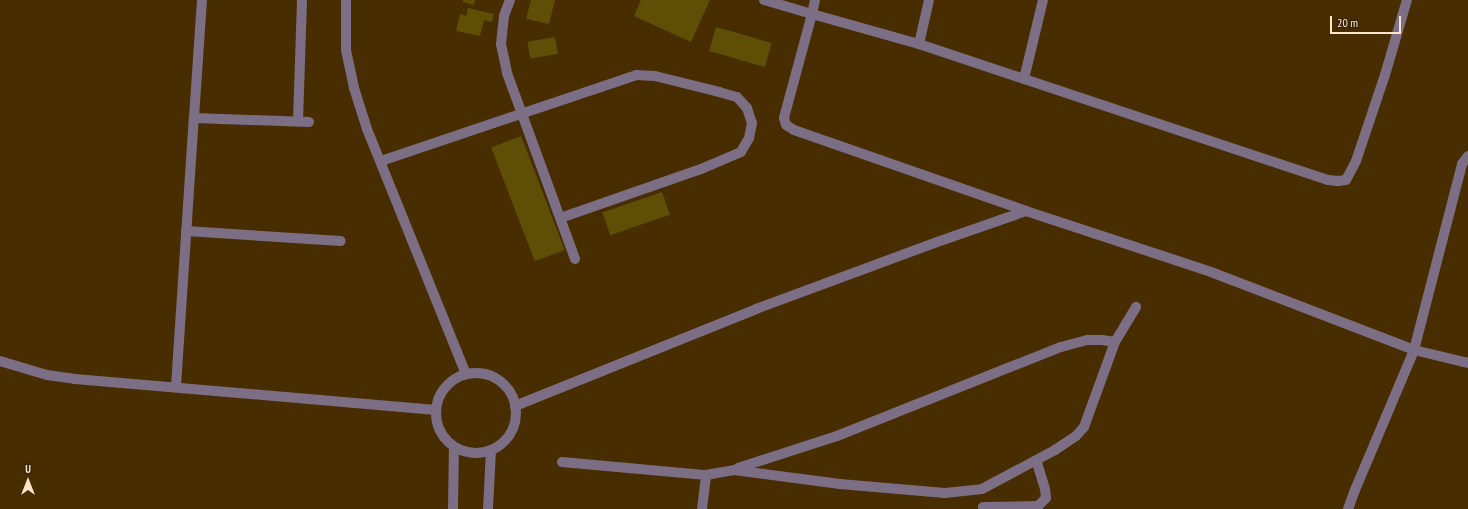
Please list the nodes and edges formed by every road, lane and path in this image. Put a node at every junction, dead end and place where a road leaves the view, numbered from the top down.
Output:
1 (202, 0) edge
2 (302, 0) edge
3 (346, 0) edge
4 (510, 0) edge
5 (764, 0) edge
6 (815, 0) edge
7 (929, 0) edge
8 (1043, 0) edge
9 (1407, 0) edge
10 (812, 14) junction
11 (919, 44) junction
12 (1024, 79) junction
13 (522, 115) junction
14 (194, 118) junction
15 (298, 121) junction
16 (309, 122) dead end
17 (1468, 156) edge
18 (381, 161) junction
19 (1026, 211) junction
20 (560, 218) junction
21 (186, 231) junction
22 (341, 241) dead end
23 (575, 259) dead end
24 (1136, 307) dead end
25 (1115, 342) junction
26 (1414, 350) junction
27 (0, 361) edge
28 (1468, 363) edge
29 (466, 374) junction
30 (176, 386) junction
31 (515, 406) junction
32 (436, 410) junction
33 (454, 447) junction
34 (491, 450) junction
35 (1036, 460) junction
36 (562, 462) dead end
37 (734, 470) junction
38 (706, 476) junction
39 (982, 489) junction
40 (983, 508) edge
41 (453, 509) edge
42 (488, 509) edge
43 (702, 509) edge
44 (1348, 509) edge

1 - 14 street
2 - 15 street
3 - 18 street
4 - 13 street
5 - 10 street
6 - 10 street
7 - 11 street
8 - 12 street
9 - 12 street
10 - 11 street
10 - 19 street
11 - 12 street
13 - 18 street
13 - 20 street
13 - 20 street
14 - 15 street
14 - 21 street
15 - 16 street
17 - 26 street
18 - 29 street
19 - 26 street
19 - 31 street
20 - 23 street
21 - 22 street
21 - 30 street
24 - 25 street
25 - 35 street
25 - 37 street
26 - 28 street
26 - 44 street
27 - 30 street
29 - 31 street
29 - 32 street
30 - 32 street
31 - 34 street
32 - 33 street
33 - 34 street
33 - 41 street
34 - 42 street
35 - 39 street
35 - 40 street
36 - 38 street
37 - 38 street
37 - 39 street
38 - 43 street
39 - 40 street

